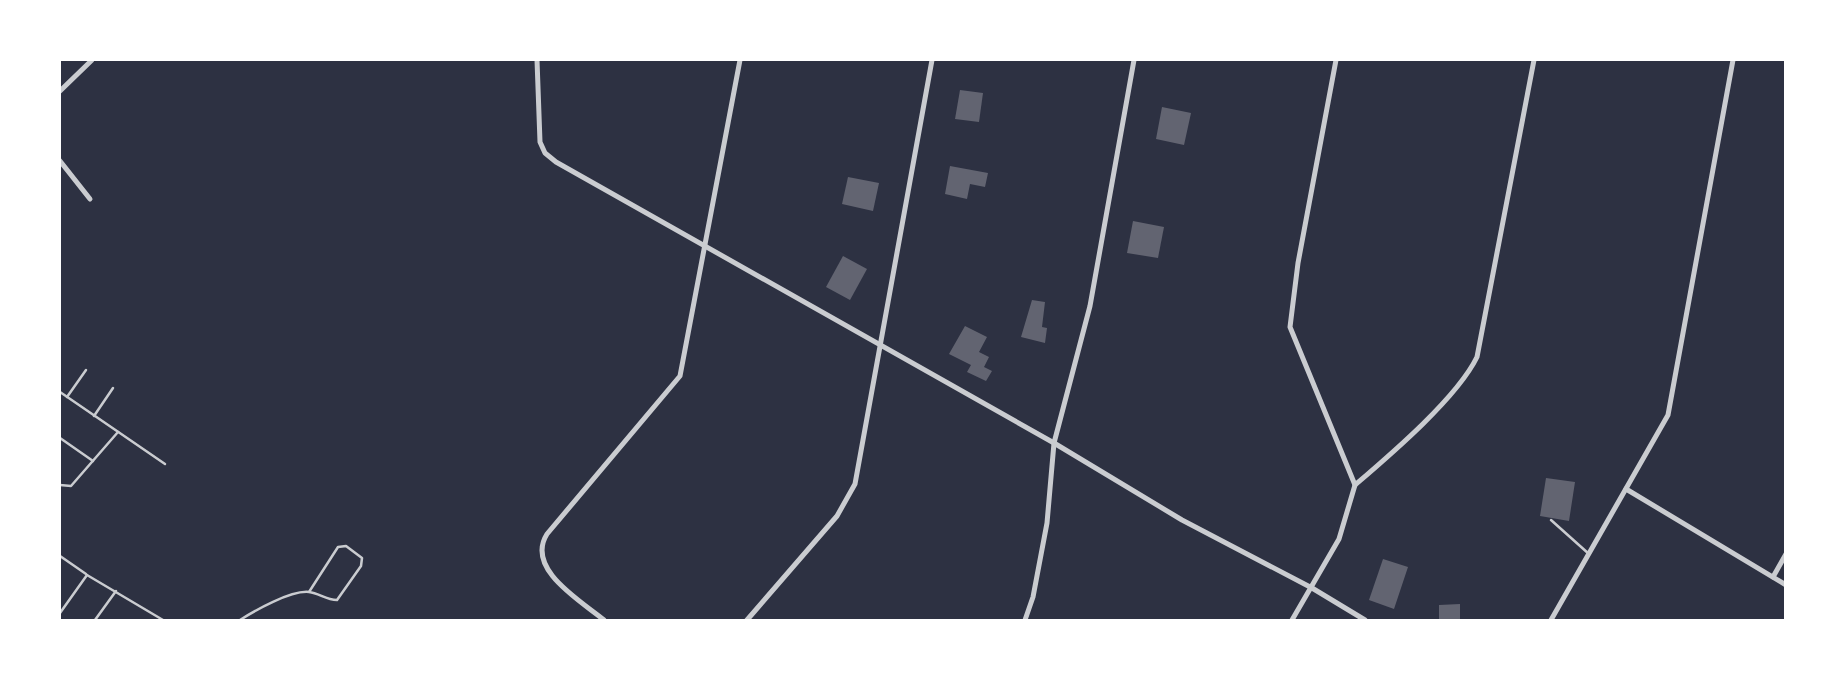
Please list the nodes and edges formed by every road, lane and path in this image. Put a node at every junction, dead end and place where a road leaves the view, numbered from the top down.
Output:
1 (92, 60) edge
2 (537, 60) edge
3 (740, 60) edge
4 (932, 60) edge
5 (1134, 60) edge
6 (1336, 60) edge
7 (1534, 60) edge
8 (1733, 60) edge
9 (60, 91) edge
10 (60, 160) edge
11 (90, 199) dead end
12 (706, 247) junction
13 (879, 347) junction
14 (86, 370) dead end
15 (113, 388) dead end
16 (60, 392) edge
17 (66, 397) junction
18 (94, 416) junction
19 (118, 432) junction
20 (60, 438) edge
21 (1054, 443) junction
22 (93, 461) junction
23 (166, 464) dead end
24 (60, 485) edge
25 (1355, 485) junction
26 (1626, 489) junction
27 (1550, 520) dead end
28 (1589, 554) junction
29 (1786, 554) edge
30 (60, 556) edge
31 (87, 575) junction
32 (1773, 577) junction
33 (1786, 585) edge
34 (1312, 588) junction
35 (116, 592) junction
36 (309, 592) junction
37 (60, 613) edge
38 (95, 621) edge
39 (163, 621) edge
40 (240, 621) edge
41 (604, 621) edge
42 (747, 621) edge
43 (1025, 621) edge
44 (1292, 621) edge
45 (1365, 621) edge
46 (1551, 621) edge

1 - 9 street
2 - 12 street
3 - 12 street
4 - 13 street
5 - 21 street
6 - 25 street
7 - 25 street
8 - 26 street
10 - 11 street
12 - 13 street
12 - 41 street
13 - 21 street
13 - 42 street
14 - 17 lane
15 - 18 lane
16 - 17 lane
17 - 18 lane
18 - 19 lane
19 - 22 lane
19 - 23 lane
20 - 22 lane
21 - 34 street
21 - 43 street
22 - 24 lane
25 - 34 street
26 - 28 street
26 - 32 street
27 - 28 lane
28 - 46 street
29 - 32 street
30 - 31 lane
31 - 35 lane
31 - 37 lane
32 - 33 street
34 - 44 street
34 - 45 street
35 - 38 lane
35 - 39 lane
36 - 36 lane
36 - 40 lane

